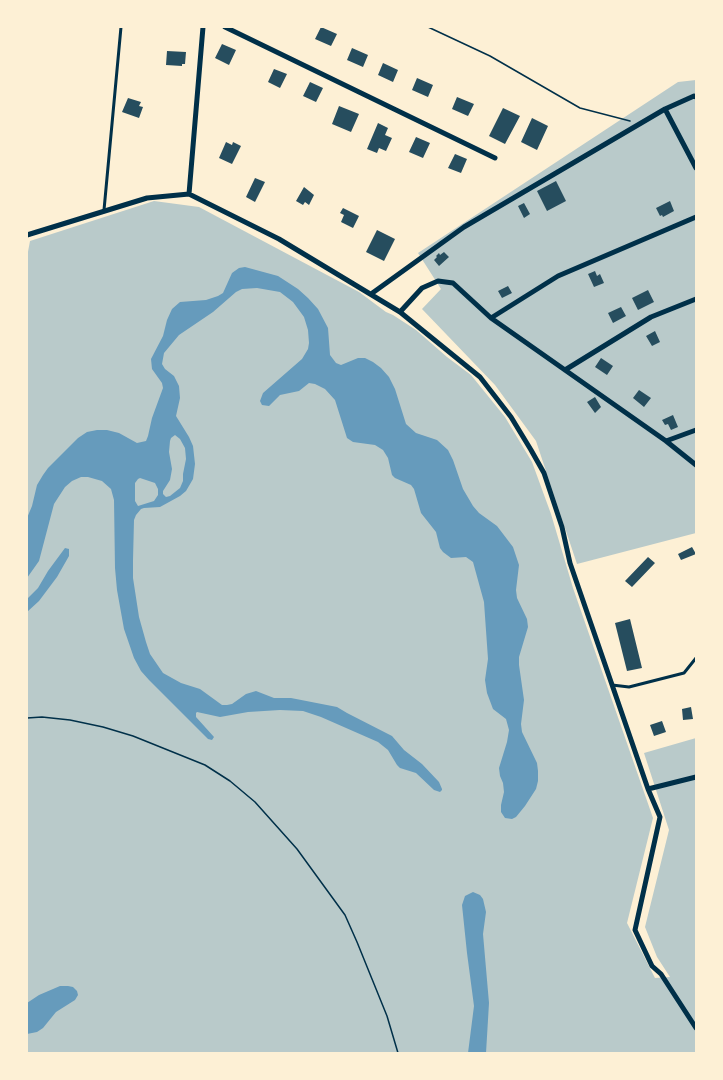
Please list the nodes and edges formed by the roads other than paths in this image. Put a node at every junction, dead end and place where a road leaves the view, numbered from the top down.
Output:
1 (121, 27) edge
2 (203, 27) edge
3 (225, 27) edge
4 (696, 97) edge
5 (665, 109) junction
6 (495, 158) dead end
7 (696, 168) edge
8 (189, 194) junction
9 (104, 212) junction
10 (696, 217) edge
11 (27, 235) edge
12 (371, 294) junction
13 (696, 299) edge
14 (400, 312) junction
15 (491, 318) junction
16 (565, 370) junction
17 (696, 430) edge
18 (666, 441) junction
19 (696, 465) edge
20 (696, 658) edge
21 (612, 685) junction
22 (696, 777) edge
23 (648, 789) junction
24 (696, 1028) edge

1 - 9 lane
2 - 8 street
3 - 6 street
4 - 5 street
5 - 7 street
5 - 12 street
8 - 9 street
8 - 12 street
9 - 11 street
10 - 15 street
12 - 14 street
13 - 16 street
14 - 15 street
14 - 21 street
15 - 16 street
16 - 18 street
17 - 18 street
18 - 19 street
20 - 21 lane
21 - 23 street
22 - 23 street
23 - 24 street

